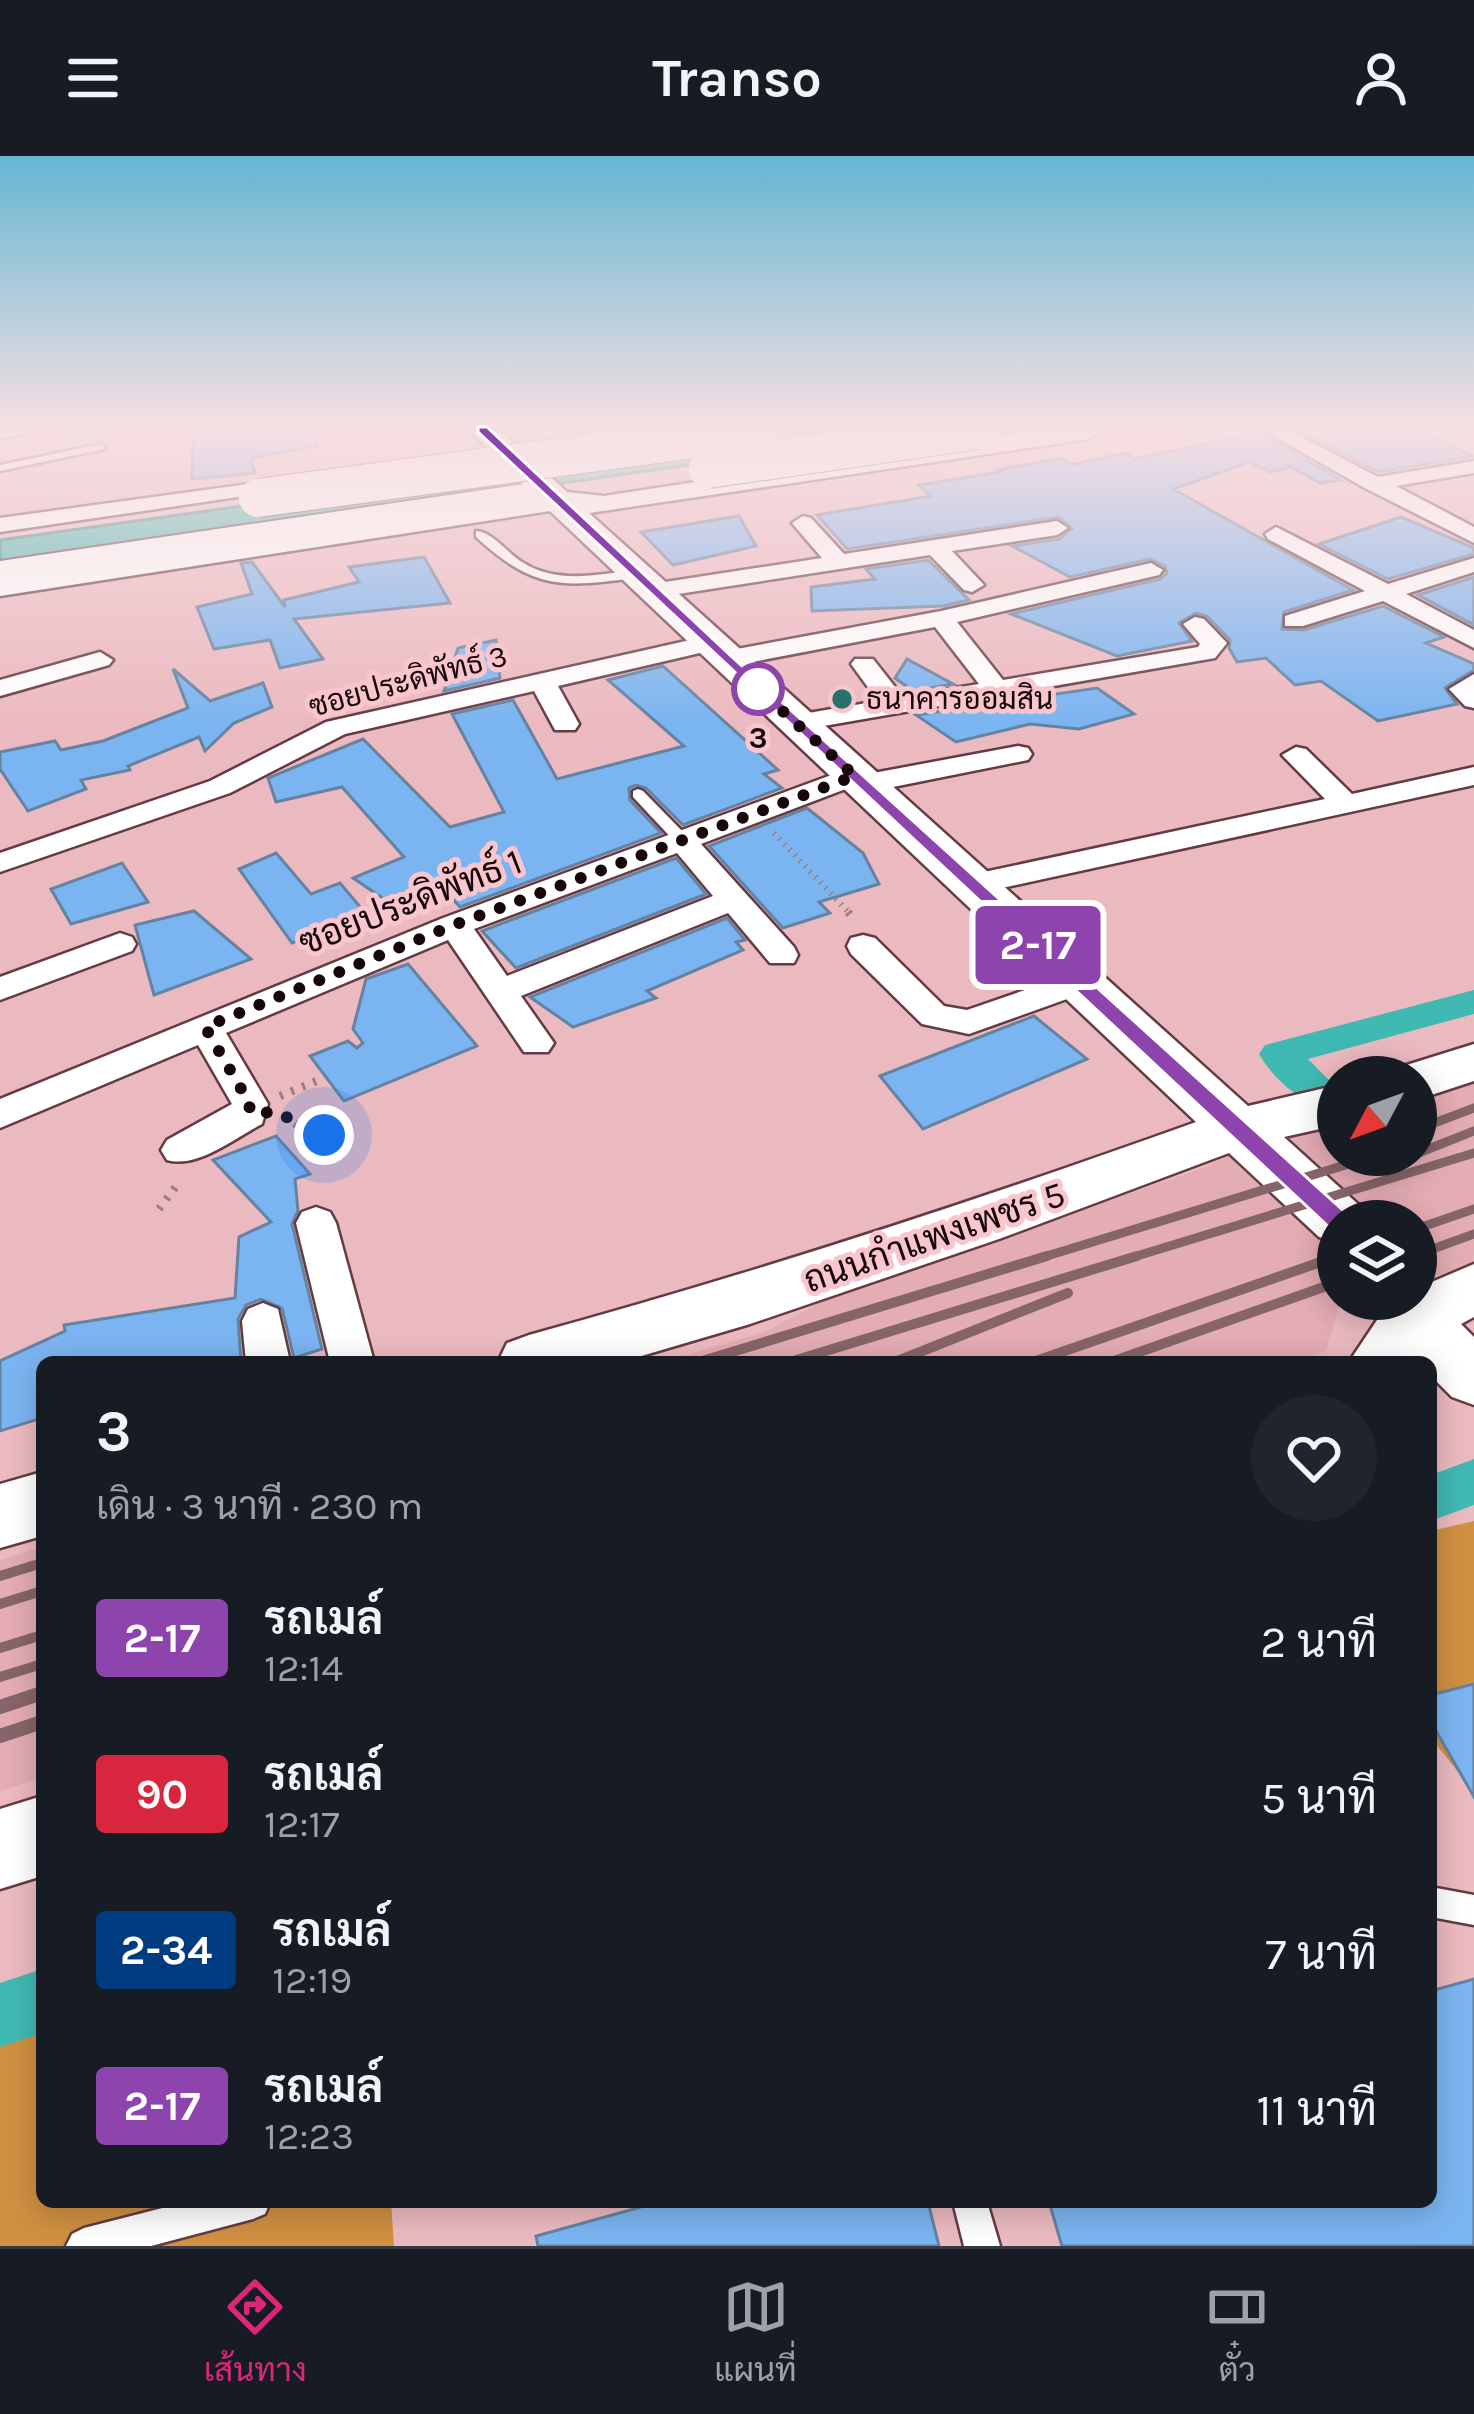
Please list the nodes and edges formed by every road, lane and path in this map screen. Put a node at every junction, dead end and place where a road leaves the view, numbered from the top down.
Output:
1 (310, 528) edge
2 (312, 528) edge
3 (490, 528) edge
4 (590, 528) edge
5 (806, 528) edge
6 (1057, 528) dead end
7 (480, 534) junction
8 (1276, 534) dead end
9 (934, 547) junction
10 (839, 562) junction
11 (1474, 565) edge
12 (1150, 570) dead end
13 (0, 579) edge
14 (643, 582) junction
15 (972, 585) dead end
16 (1389, 592) junction
17 (0, 617) edge
18 (941, 618) junction
19 (1294, 620) dead end
20 (1196, 624) dead end
21 (1474, 640) edge
22 (717, 651) junction
23 (100, 660) dead end
24 (864, 664) dead end
25 (542, 681) junction
26 (1474, 682) edge
27 (0, 688) edge
28 (997, 690) junction
29 (1474, 700) edge
30 (896, 706) junction
31 (795, 723) junction
32 (565, 724) dead end
33 (1018, 754) dead end
34 (1296, 755) dead end
35 (1474, 776) edge
36 (859, 780) junction
37 (638, 794) dead end
38 (1346, 804) junction
39 (756, 812) junction
40 (682, 840) junction
41 (0, 863) edge
42 (970, 885) junction
43 (734, 899) junction
44 (454, 925) junction
45 (863, 937) joint
46 (120, 944) dead end
47 (782, 955) dead end
48 (1080, 982) junction
49 (0, 989) edge
50 (500, 992) junction
51 (205, 1027) junction
52 (536, 1043) dead end
53 (1474, 1062) edge
54 (1437, 1074) edge
55 (249, 1111) junction
56 (1317, 1111) edge
57 (0, 1114) edge
58 (1239, 1128) junction
59 (360, 1129) dead end
60 (179, 1150) dead end
61 (1317, 1201) edge
62 (316, 1223) dead end
63 (1437, 1319) edge
64 (350, 1356) edge
65 (550, 1356) edge
66 (1474, 1378) edge
67 (1474, 1390) edge
68 (1437, 1398) edge
69 (36, 1506) edge
70 (0, 1516) edge
71 (36, 1838) edge
72 (0, 1850) edge
73 (1437, 1903) edge
74 (1474, 1910) edge
75 (237, 2208) edge
76 (972, 2208) edge
77 (161, 2236) edge
78 (84, 2246) edge
79 (982, 2246) edge

1 - 13 highway, bridge
2 - 13 main road
3 - 7 main road
4 - 14 main road
5 - 10 street
6 - 9 street
7 - 14 lane
7 - 17 main road
8 - 16 street
9 - 10 street
9 - 15 street
10 - 14 street
11 - 16 street
12 - 18 street, ซอยประดิพัทธ์ 3
14 - 22 main road
16 - 19 street
16 - 21 street
18 - 22 street, ซอยประดิพัทธ์ 3
18 - 28 street
20 - 28 street
22 - 25 street, ซอยประดิพัทธ์ 3
22 - 31 main road
23 - 27 street
24 - 30 street
25 - 32 street
25 - 41 street, ซอยประดิพัทธ์ 3
26 - 29 street
28 - 30 street
30 - 31 street
31 - 36 main road
33 - 36 street, ซอยประดิพัทธ์ 1
34 - 38 street
35 - 38 street
36 - 39 street, ซอยประดิพัทธ์ 1
36 - 42 main road
37 - 40 lane
38 - 42 street
39 - 40 street, ซอยประดิพัทธ์ 1
39 - 45 path
40 - 43 street
40 - 44 street, ซอยประดิพัทธ์ 1
42 - 48 main road
43 - 47 street
43 - 50 street
44 - 50 street
44 - 51 street, ซอยประดิพัทธ์ 1
45 - 48 street
46 - 49 street
48 - 58 main road
50 - 52 street
51 - 55 street
51 - 57 street, ซอยประดิพัทธ์ 1
53 - 54 main road
55 - 59 path
55 - 60 street
56 - 58 main road, ถนนกำแพงเพชร 5
58 - 61 main road
58 - 65 main road, ถนนกำแพงเพชร 5
62 - 64 street
63 - 66 main road
67 - 68 main road
69 - 70 main road
71 - 72 main road
73 - 74 lane
75 - 77 lane
76 - 79 lane
77 - 78 lane

